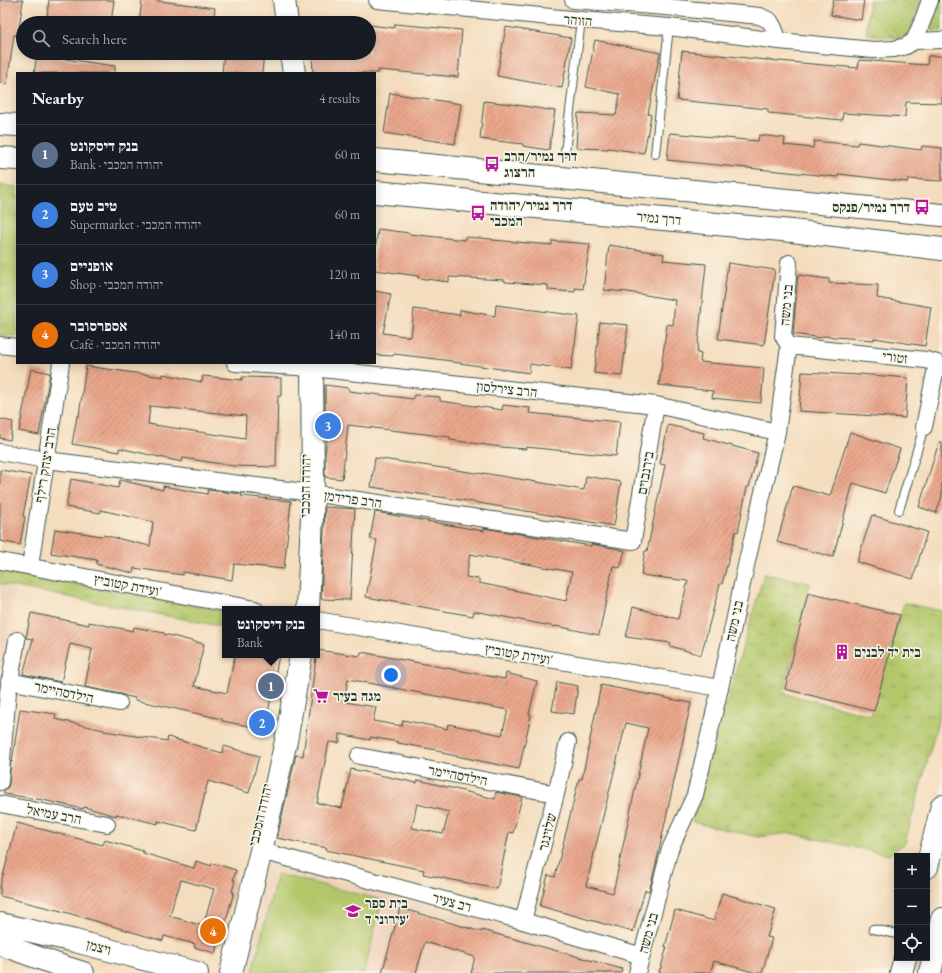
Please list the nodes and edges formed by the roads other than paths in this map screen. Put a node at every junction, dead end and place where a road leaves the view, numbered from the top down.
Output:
1 (284, 0) edge
2 (377, 0) edge
3 (573, 0) edge
4 (930, 0) edge
5 (667, 4) edge
6 (286, 16) edge
7 (581, 20) junction
8 (669, 27) junction
9 (942, 40) edge
10 (779, 41) junction
11 (914, 41) junction
12 (292, 60) edge
13 (294, 72) edge
14 (0, 124) edge
15 (16, 125) edge
16 (565, 152) dead end
17 (655, 154) dead end
18 (0, 158) edge
19 (16, 159) edge
20 (376, 160) edge
21 (376, 192) edge
22 (942, 215) edge
23 (942, 249) edge
24 (789, 264) dead end
25 (0, 345) edge
26 (789, 346) junction
27 (16, 347) edge
28 (61, 364) edge
29 (272, 364) edge
30 (309, 365) edge
31 (656, 405) junction
32 (924, 427) joint
33 (777, 432) junction
34 (0, 452) edge
35 (46, 460) junction
36 (309, 493) junction
37 (899, 510) dead end
38 (633, 541) joint
39 (0, 561) edge
40 (30, 566) junction
41 (239, 606) edge
42 (301, 606) edge
43 (308, 606) edge
44 (320, 621) edge
45 (17, 640) dead end
46 (292, 658) edge
47 (300, 658) edge
48 (9, 681) junction
49 (720, 688) junction
50 (285, 702) dead end
51 (119, 703) dead end
52 (568, 742) dead end
53 (359, 756) dead end
54 (0, 782) edge
55 (556, 794) junction
56 (0, 804) edge
57 (942, 806) edge
58 (107, 824) dead end
59 (261, 852) junction
60 (930, 855) edge
61 (942, 919) edge
62 (523, 921) junction
63 (0, 924) edge
64 (873, 929) dead end
65 (894, 933) edge
66 (0, 944) edge
67 (939, 946) edge
68 (642, 956) junction
69 (904, 961) edge
70 (70, 971) edge
71 (197, 973) edge
72 (231, 973) edge
73 (637, 973) edge
74 (901, 973) edge
75 (930, 973) edge

1 - 6 main road
2 - 7 street, הזוהר
3 - 5 street, הזוהר
4 - 11 street
5 - 10 street, הזוהר
7 - 8 street, הזוהר
7 - 16 lane
8 - 10 street, הזוהר
8 - 17 lane
9 - 11 street
10 - 11 street, הזוהר
12 - 13 main road
14 - 15 main road
18 - 19 main road
20 - 22 main road
21 - 23 main road, דרך נמיר
24 - 26 street, בני משה
25 - 27 street
26 - 32 street, זטורי
26 - 33 street, בני משה
28 - 35 street, הרב יצחק רילף
29 - 30 street, הרב צירלסון
30 - 31 street, הרב צירלסון
30 - 36 main road, יהודה המכבי
31 - 33 street, הרב צירלסון
31 - 38 street, בירנבוים
32 - 37 lane
33 - 49 street, בני משה
34 - 35 street, הרב פרידמן
35 - 36 street, הרב פרידמן
35 - 40 street, הרב יצחק רילף
36 - 38 street, הרב פרידמן
36 - 42 lane, יהודה המכבי
36 - 43 main road, יהודה המכבי
39 - 40 street, ועידת קטוביץ'
40 - 41 street, ועידת קטוביץ'
44 - 49 street, ועידת קטוביץ'
45 - 48 street
46 - 50 lane
47 - 59 main road, יהודה המכבי
48 - 51 street, הילדסהיימר
48 - 54 street
49 - 68 street, בני משה
52 - 55 street, שלזינגר
53 - 55 street, הילדסהיימר
55 - 62 street, שלזינגר
56 - 58 street, הרב עמיאל
57 - 60 main road
59 - 62 street, רב צעיר
59 - 72 main road, יהודה המכבי
61 - 67 main road
62 - 68 street, רב צעיר
63 - 71 main road, ויצמן
64 - 65 lane
66 - 70 main road
67 - 75 main road
68 - 73 street, בני משה
69 - 74 main road

